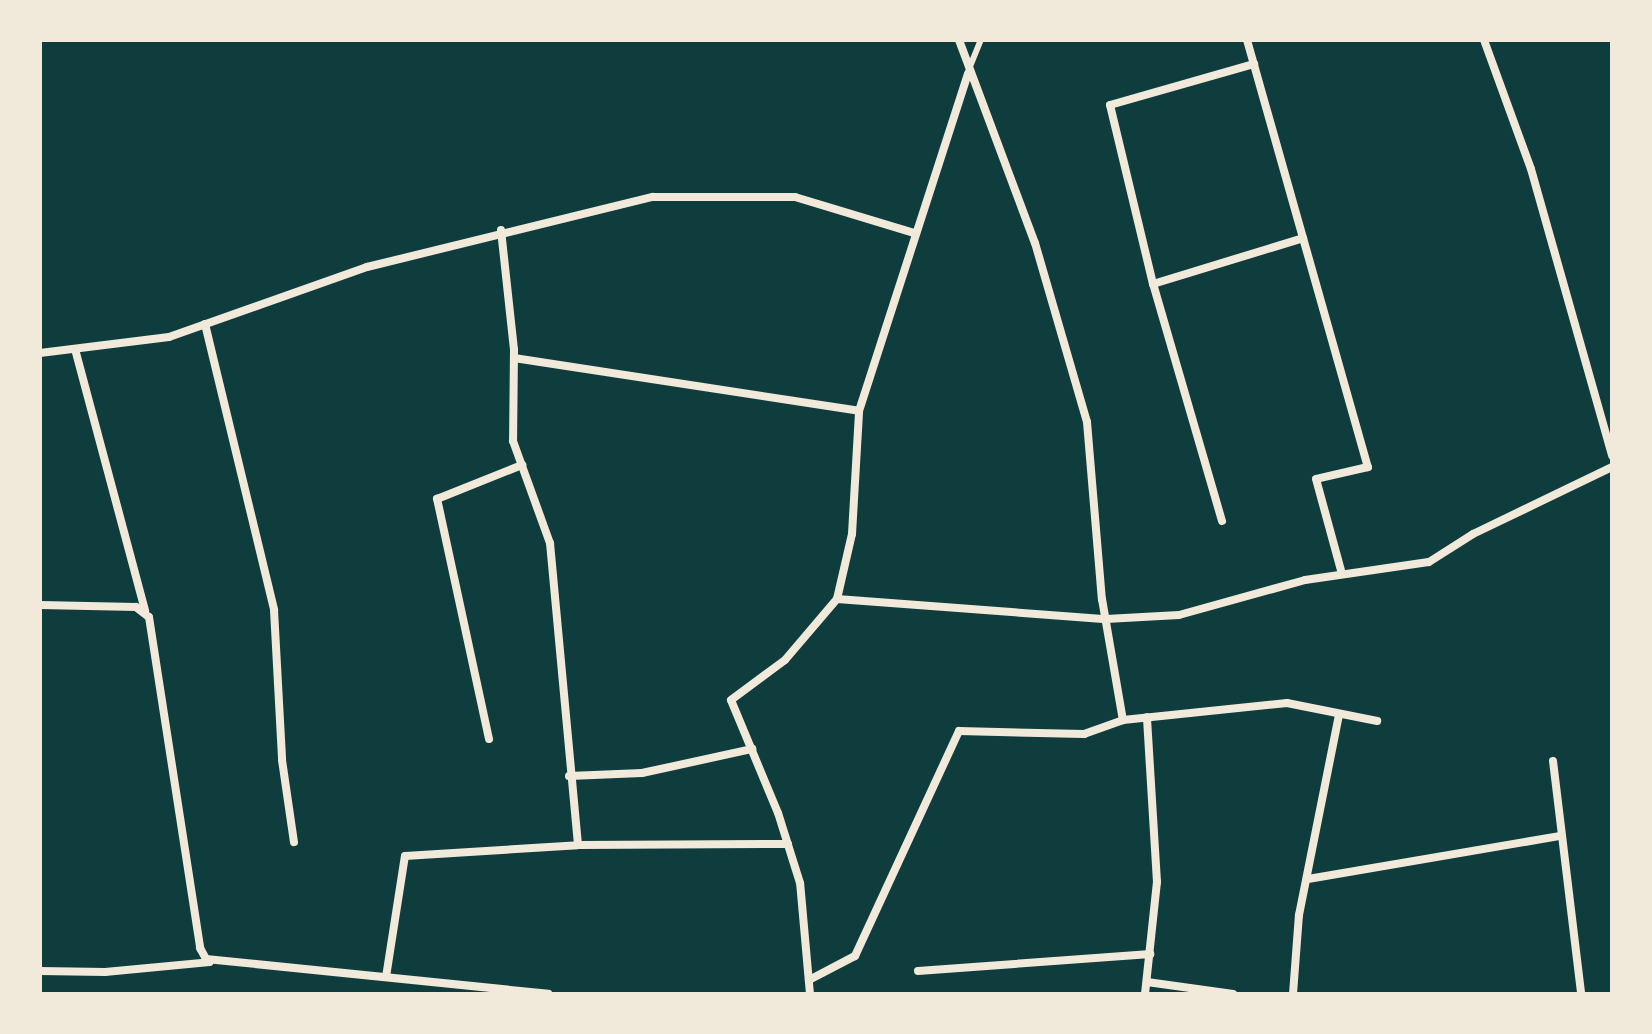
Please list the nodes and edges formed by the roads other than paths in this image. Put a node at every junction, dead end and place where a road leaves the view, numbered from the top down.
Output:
1 (959, 40) edge
2 (981, 40) edge
3 (1247, 40) edge
4 (1484, 40) edge
5 (1254, 64) junction
6 (968, 73) junction
7 (501, 230) junction
8 (914, 233) junction
9 (1303, 238) junction
10 (1153, 284) junction
11 (205, 324) junction
12 (75, 349) junction
13 (40, 353) edge
14 (514, 358) junction
15 (859, 411) junction
16 (1612, 456) edge
17 (522, 465) junction
18 (1612, 467) edge
19 (1222, 521) dead end
20 (1342, 574) junction
21 (837, 599) junction
22 (40, 605) edge
23 (146, 612) junction
24 (1106, 619) junction
25 (1339, 714) junction
26 (1147, 717) junction
27 (1123, 720) junction
28 (1377, 721) dead end
29 (489, 739) dead end
30 (752, 749) junction
31 (1553, 761) dead end
32 (569, 776) junction
33 (1560, 836) junction
34 (294, 842) dead end
35 (788, 844) junction
36 (578, 845) junction
37 (1308, 879) junction
38 (1150, 954) junction
39 (215, 962) junction
40 (40, 971) edge
41 (918, 971) dead end
42 (386, 977) junction
43 (809, 980) junction
44 (1147, 982) junction
45 (548, 994) edge
46 (810, 994) edge
47 (1145, 994) edge
48 (1233, 994) edge
49 (1293, 994) edge
50 (1581, 994) edge

1 - 6 street
2 - 6 lane
3 - 5 street
4 - 16 street
5 - 9 street
5 - 10 street
6 - 8 street
6 - 24 street
7 - 8 street
7 - 11 street
7 - 14 street
8 - 15 street
9 - 10 street
9 - 20 street
10 - 19 street
11 - 12 street
11 - 34 street
12 - 13 street
12 - 23 street
14 - 15 street
14 - 17 street
15 - 21 street
17 - 29 street
17 - 32 street
18 - 20 street
20 - 24 street
21 - 24 street
21 - 30 street
22 - 23 street
23 - 39 street
24 - 27 street
25 - 26 street
25 - 28 street
25 - 37 street
26 - 27 street
26 - 38 street
27 - 43 street
30 - 32 street
30 - 35 street
31 - 33 street
32 - 36 street
33 - 37 street
33 - 50 street
35 - 36 street
35 - 43 street
36 - 42 street
37 - 49 street
38 - 41 street
38 - 44 street
39 - 40 street
39 - 42 street
42 - 45 street
43 - 46 street
44 - 47 street
44 - 48 street

